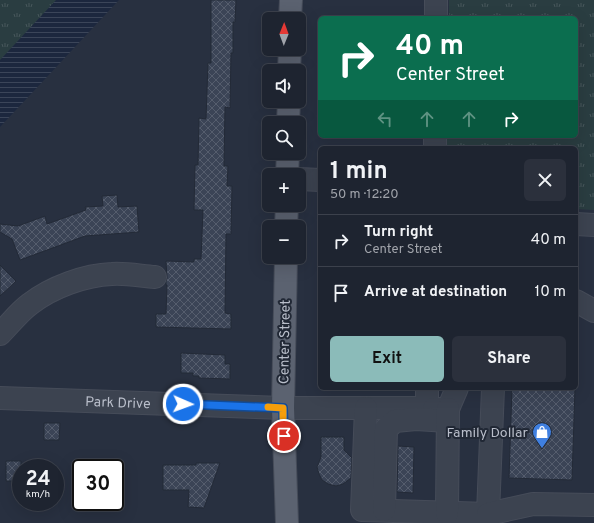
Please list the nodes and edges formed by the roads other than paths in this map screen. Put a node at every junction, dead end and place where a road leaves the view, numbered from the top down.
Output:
1 (290, 0) edge
2 (436, 0) edge
3 (290, 12) edge
4 (436, 16) edge
5 (306, 179) edge
6 (318, 180) edge
7 (578, 224) edge
8 (594, 225) edge
9 (286, 264) edge
10 (155, 277) dead end
11 (578, 302) edge
12 (594, 311) edge
13 (0, 334) edge
14 (456, 390) edge
15 (493, 390) edge
16 (0, 398) edge
17 (427, 398) edge
18 (283, 408) junction
19 (328, 408) junction
20 (366, 408) junction
21 (448, 415) junction
22 (364, 437) junction
23 (362, 497) junction
24 (594, 506) edge
25 (384, 510) junction
26 (447, 513) junction
27 (488, 518) edge
28 (287, 523) edge

1 - 3 main road
2 - 4 street
5 - 6 street
7 - 8 street
9 - 18 main road, Center Street
10 - 13 street
11 - 12 street
14 - 21 street
15 - 27 street
16 - 18 street, Park Drive
17 - 20 street, Park Drive
17 - 21 street, Park Drive
18 - 19 street, Park Drive
18 - 28 main road, Center Street
19 - 20 street, Park Drive
19 - 22 street
20 - 22 street
21 - 25 street
21 - 26 street
22 - 23 street
22 - 23 street
23 - 25 street
24 - 27 street
25 - 26 street
26 - 27 street

